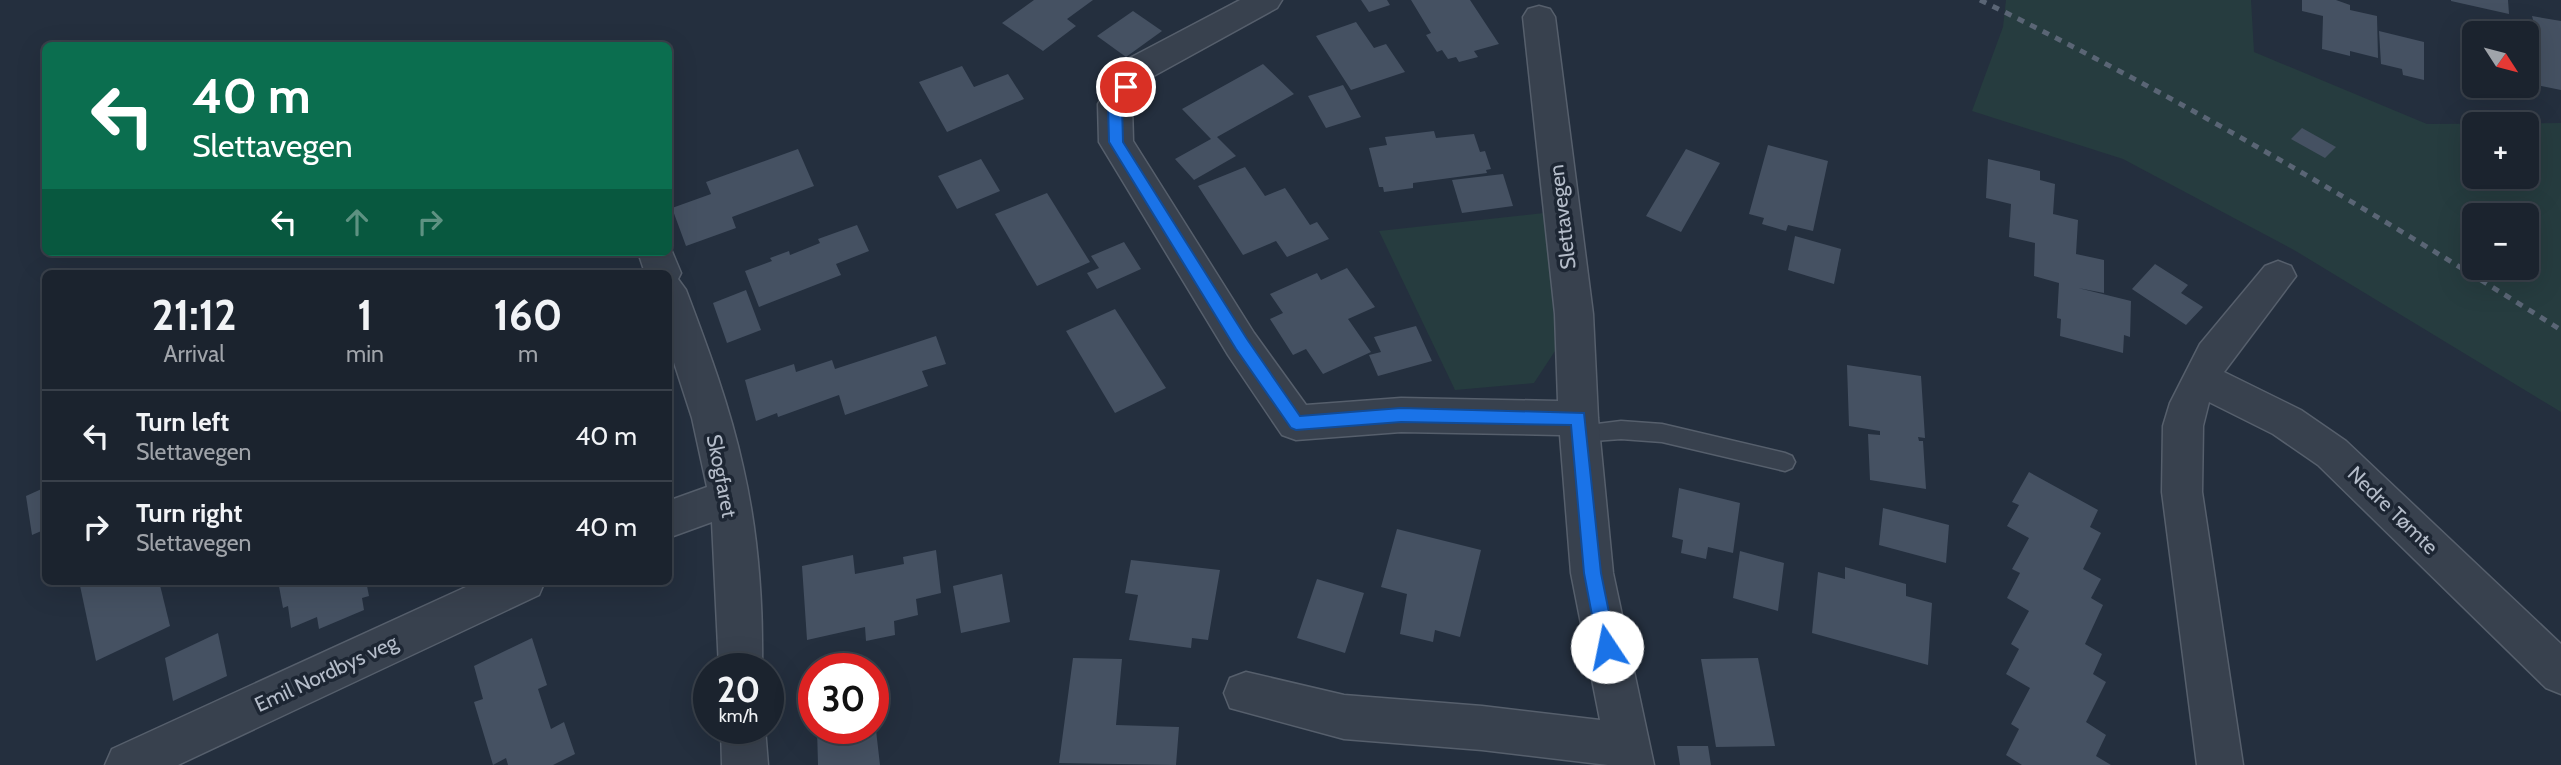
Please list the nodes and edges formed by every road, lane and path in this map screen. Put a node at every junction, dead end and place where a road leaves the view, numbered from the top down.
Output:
1 (1266, 0) edge
2 (1539, 17) dead end
3 (2278, 276) dead end
4 (672, 302) edge
5 (2201, 379) junction
6 (1579, 426) junction
7 (1785, 463) dead end
8 (729, 497) junction
9 (672, 518) edge
10 (515, 585) edge
11 (740, 653) edge
12 (2561, 673) edge
13 (1246, 694) dead end
14 (744, 744) edge
15 (1629, 755) edge
16 (128, 765) edge
17 (745, 765) edge
18 (2220, 765) edge

1 - 6 street
2 - 6 street, Slettavegen
3 - 5 street
4 - 8 street, Skogfaret
5 - 12 street, Nedre Tømte
5 - 18 street
6 - 7 lane
6 - 15 street, Slettavegen
8 - 9 street
8 - 11 street, Skogfaret
10 - 16 street, Emil Nordbys veg
13 - 15 street, Slettavegen
14 - 17 street

